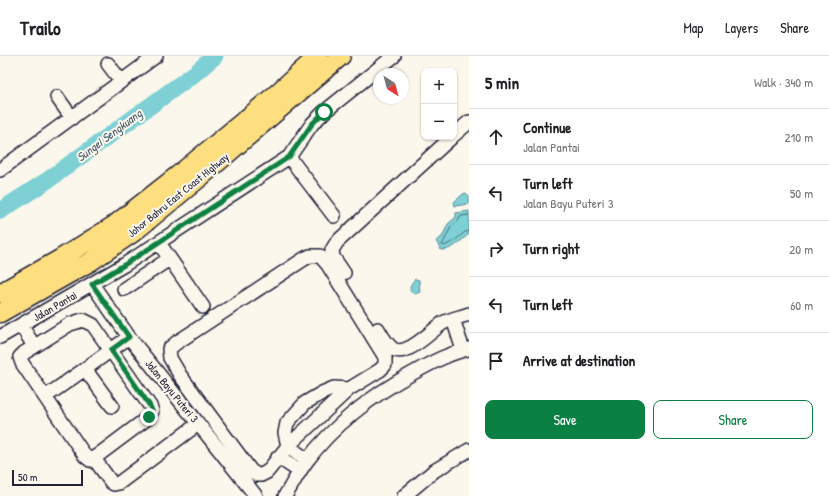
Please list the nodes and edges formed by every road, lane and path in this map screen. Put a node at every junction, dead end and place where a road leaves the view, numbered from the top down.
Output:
1 (156, 56) edge
2 (318, 56) edge
3 (341, 56) edge
4 (394, 56) edge
5 (108, 64) dead end
6 (121, 82) junction
7 (57, 97) dead end
8 (72, 118) junction
9 (469, 122) edge
10 (457, 132) edge
11 (449, 140) edge
12 (289, 157) junction
13 (0, 170) edge
14 (334, 216) dead end
15 (159, 243) junction
16 (169, 259) junction
17 (92, 284) junction
18 (124, 288) dead end
19 (0, 293) edge
20 (203, 307) dead end
21 (0, 313) edge
22 (469, 316) edge
23 (453, 319) junction
24 (21, 326) junction
25 (0, 337) edge
26 (129, 337) junction
27 (34, 346) junction
28 (466, 349) edge
29 (111, 350) junction
30 (85, 369) junction
31 (349, 389) junction
32 (45, 397) junction
33 (112, 406) dead end
34 (198, 424) junction
35 (288, 446) junction
36 (469, 450) edge
37 (278, 457) junction
38 (307, 460) junction
39 (98, 464) dead end
40 (299, 472) junction
41 (256, 496) edge
42 (285, 496) edge
43 (404, 496) edge

1 - 6 street
2 - 19 highway, Johor Bahru East Coast Highway
3 - 21 highway, Johor Bahru East Coast Highway
4 - 12 street, Jalan Pantai
5 - 6 street
6 - 8 street
7 - 8 street
8 - 13 street
9 - 10 street
11 - 23 street
12 - 14 street
12 - 15 street, Jalan Pantai
15 - 16 street
15 - 17 street, Jalan Pantai
16 - 18 street
16 - 20 street
17 - 24 street, Jalan Pantai
17 - 26 street, Jalan Bayu Puteri 3
22 - 23 street
23 - 28 street
24 - 25 street, Jalan Pantai
24 - 27 street
26 - 29 street
26 - 34 street, Jalan Bayu Puteri 3
27 - 29 street
27 - 32 street
28 - 38 street
29 - 30 street
29 - 32 street
30 - 32 street
30 - 33 street
31 - 35 street
31 - 35 street
31 - 37 street
34 - 39 street
34 - 41 street, Jalan Bayu Puteri 3
35 - 37 street
35 - 38 street
36 - 43 street
37 - 40 street
38 - 40 street
40 - 42 street

